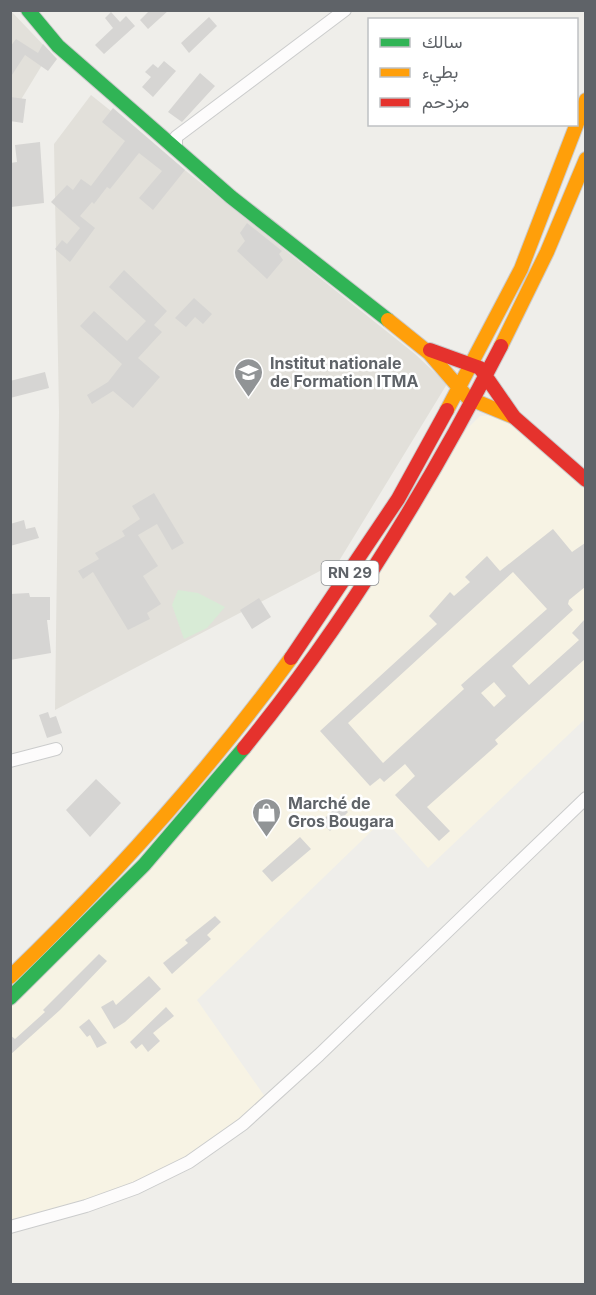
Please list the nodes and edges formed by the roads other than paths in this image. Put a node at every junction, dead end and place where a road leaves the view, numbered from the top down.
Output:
1 (28, 10) edge
2 (345, 10) edge
3 (585, 100) edge
4 (578, 122) edge
5 (577, 126) edge
6 (176, 149) junction
7 (585, 159) edge
8 (424, 348) junction
9 (470, 364) junction
10 (487, 375) junction
11 (458, 389) junction
12 (473, 401) junction
13 (514, 417) junction
14 (585, 480) edge
15 (56, 749) dead end
16 (10, 761) edge
17 (585, 798) edge
18 (10, 977) edge
19 (10, 998) edge
20 (10, 1227) edge

1 - 6 main road
2 - 6 street
3 - 4 main road, RN 29
5 - 9 main road, RN 29
6 - 8 main road
7 - 10 main road, RN 29
8 - 9 main road
8 - 11 main road
9 - 10 main road
9 - 11 main road, RN 29
10 - 12 main road, RN 29
10 - 13 main road
11 - 12 main road
11 - 18 main road, RN 29
12 - 13 main road
12 - 19 main road, RN 29
13 - 14 main road
15 - 16 street
17 - 20 street

